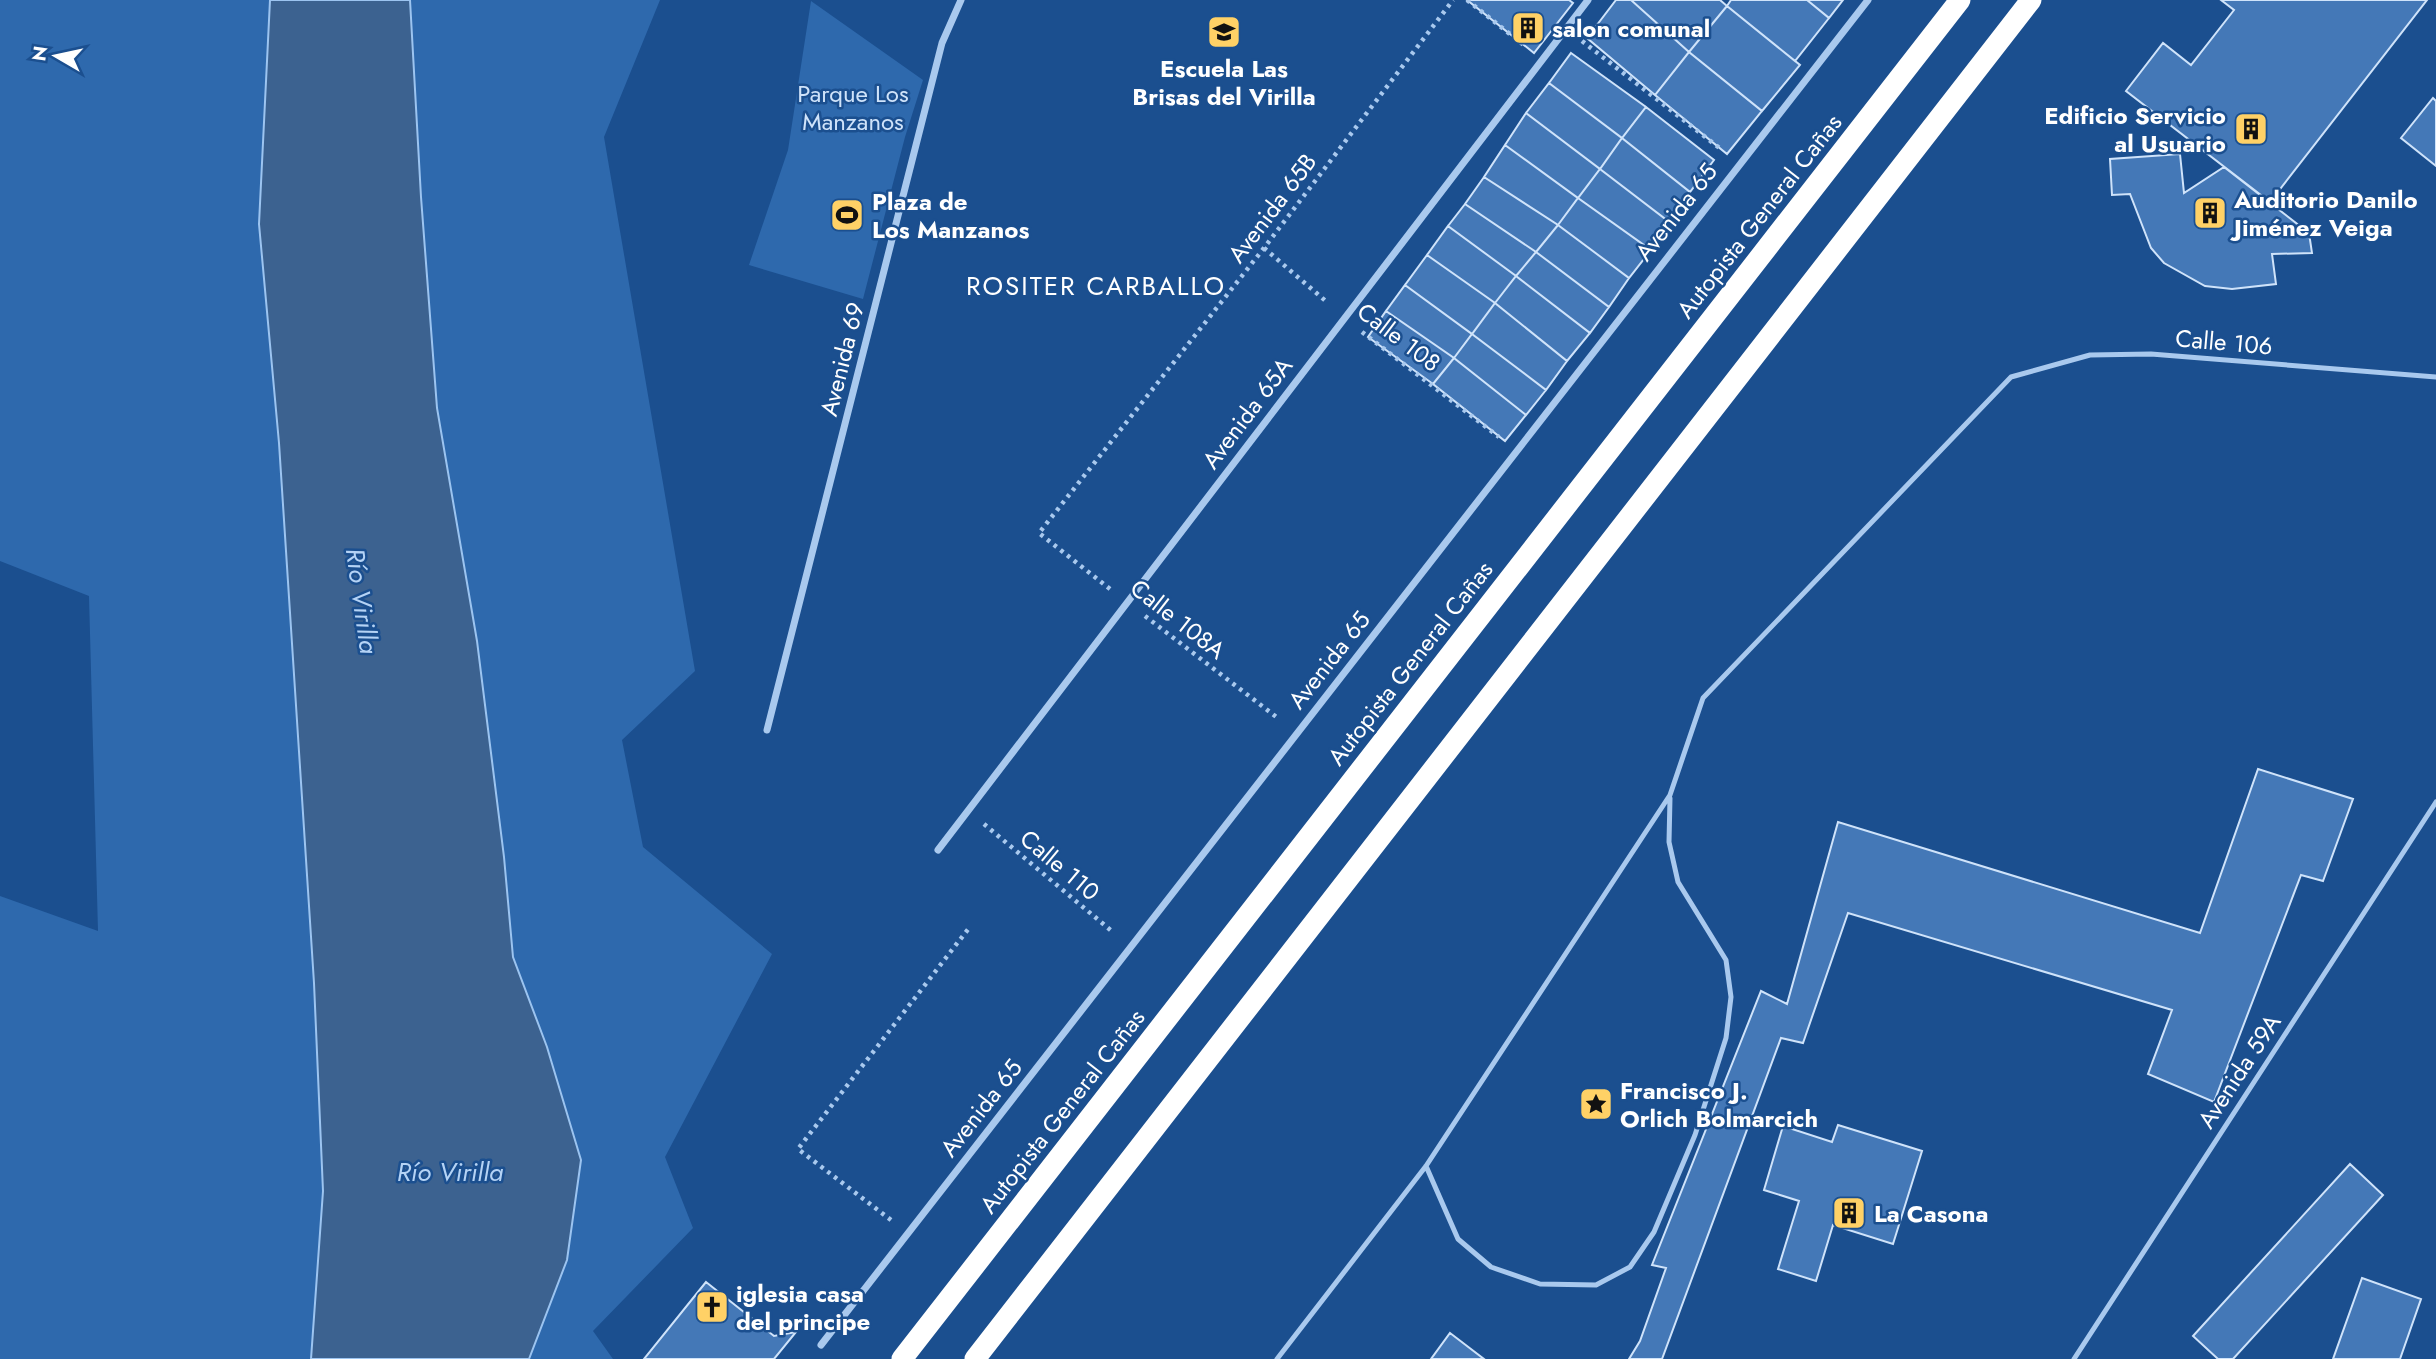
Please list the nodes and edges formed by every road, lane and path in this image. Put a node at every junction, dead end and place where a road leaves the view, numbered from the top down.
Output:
1 (961, 0) edge
2 (1453, 0) edge
3 (1467, 0) edge
4 (1588, 0) edge
5 (1868, 0) edge
6 (1960, 0) edge
7 (2031, 0) edge
8 (1566, 29) junction
9 (1543, 58) junction
10 (1738, 164) junction
11 (1264, 248) junction
12 (1345, 317) junction
13 (2436, 377) edge
14 (1517, 450) junction
15 (1039, 533) joint
16 (1127, 602) junction
17 (767, 730) dead end
18 (1297, 733) junction
19 (1670, 795) junction
20 (2436, 803) edge
21 (968, 810) junction
22 (938, 850) dead end
23 (969, 928) dead end
24 (1131, 947) junction
25 (1426, 1167) junction
26 (908, 1233) junction
27 (821, 1345) dead end
28 (902, 1359) edge
29 (975, 1359) edge
30 (1277, 1359) edge
31 (2074, 1359) edge

1 - 17 street, Avenida 69
2 - 11 path, Avenida 65B
3 - 9 path
4 - 8 street, Avenida 65A
5 - 10 street, Avenida 65
6 - 28 highway, Autopista General Cañas
7 - 29 highway
8 - 9 street, Avenida 65A
8 - 10 path
9 - 12 street, Avenida 65A
10 - 14 street, Avenida 65
11 - 12 path, Calle 108
11 - 15 path, Avenida 65B
12 - 14 path, Calle 108
12 - 16 street, Avenida 65A
13 - 19 lane, Calle 106
14 - 18 street, Avenida 65
15 - 16 path, Calle 108A
16 - 18 path, Calle 108A
16 - 21 street, Avenida 65A
18 - 24 street, Avenida 65
19 - 25 lane
19 - 25 lane
20 - 31 lane, Avenida 59A
21 - 22 street, Avenida 65A
21 - 24 path, Calle 110
23 - 26 path
24 - 26 street, Avenida 65
25 - 30 lane
26 - 27 street, Avenida 65

